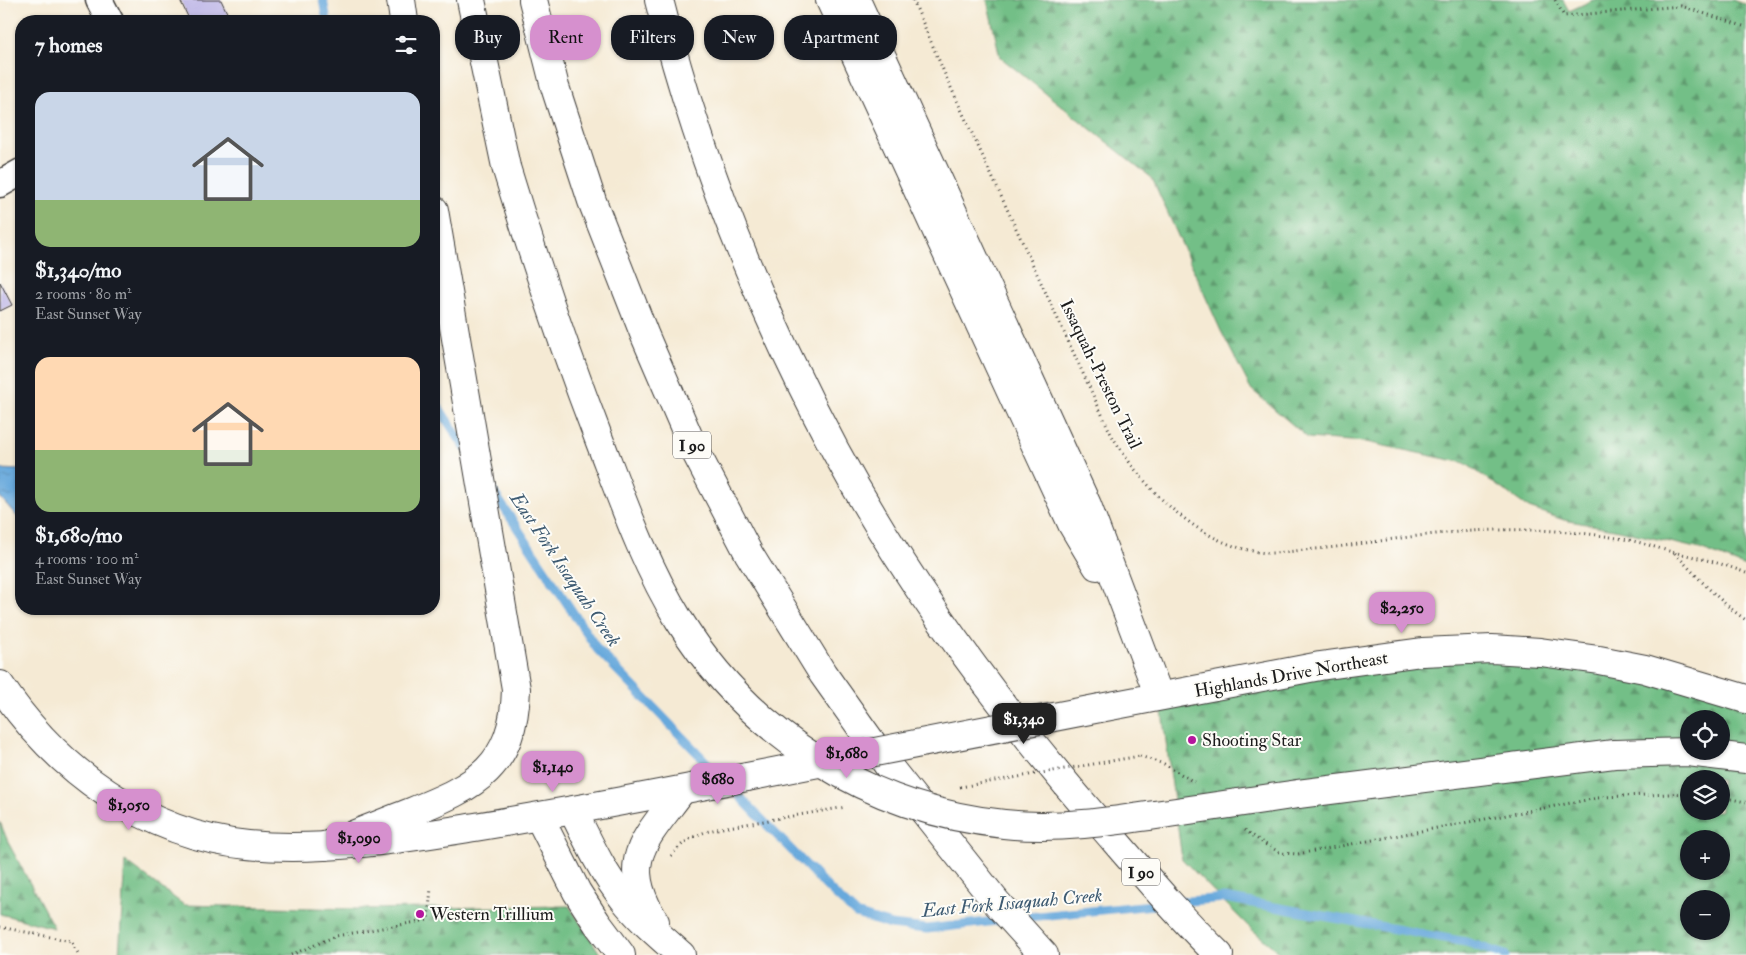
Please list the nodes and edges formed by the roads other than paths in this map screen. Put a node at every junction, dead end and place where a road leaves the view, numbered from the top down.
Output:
1 (99, 0) edge
2 (401, 0) edge
3 (471, 0) edge
4 (532, 0) edge
5 (659, 0) edge
6 (830, 0) edge
7 (856, 0) edge
8 (107, 15) edge
9 (403, 15) edge
10 (15, 175) edge
11 (0, 184) edge
12 (440, 245) edge
13 (1135, 629) junction
14 (0, 685) edge
15 (1160, 696) junction
16 (1746, 699) edge
17 (1746, 759) edge
18 (682, 790) junction
19 (573, 811) junction
20 (539, 817) junction
21 (325, 846) junction
22 (675, 950) edge
23 (621, 955) edge
24 (1044, 955) edge
25 (1219, 955) edge

1 - 8 street
2 - 9 main road
3 - 17 main road, bridge
4 - 24 main road, I 90
5 - 25 main road, I 90
6 - 13 main road
7 - 13 main road
10 - 11 street
12 - 21 main road
13 - 15 main road
14 - 21 main road, Highlands Drive Northeast
15 - 16 main road, Highlands Drive Northeast
15 - 18 main road, Highlands Drive Northeast, bridge
18 - 19 main road, Highlands Drive Northeast
18 - 22 main road
19 - 20 main road, Highlands Drive Northeast
19 - 22 main road
20 - 21 main road, Highlands Drive Northeast
20 - 23 main road

